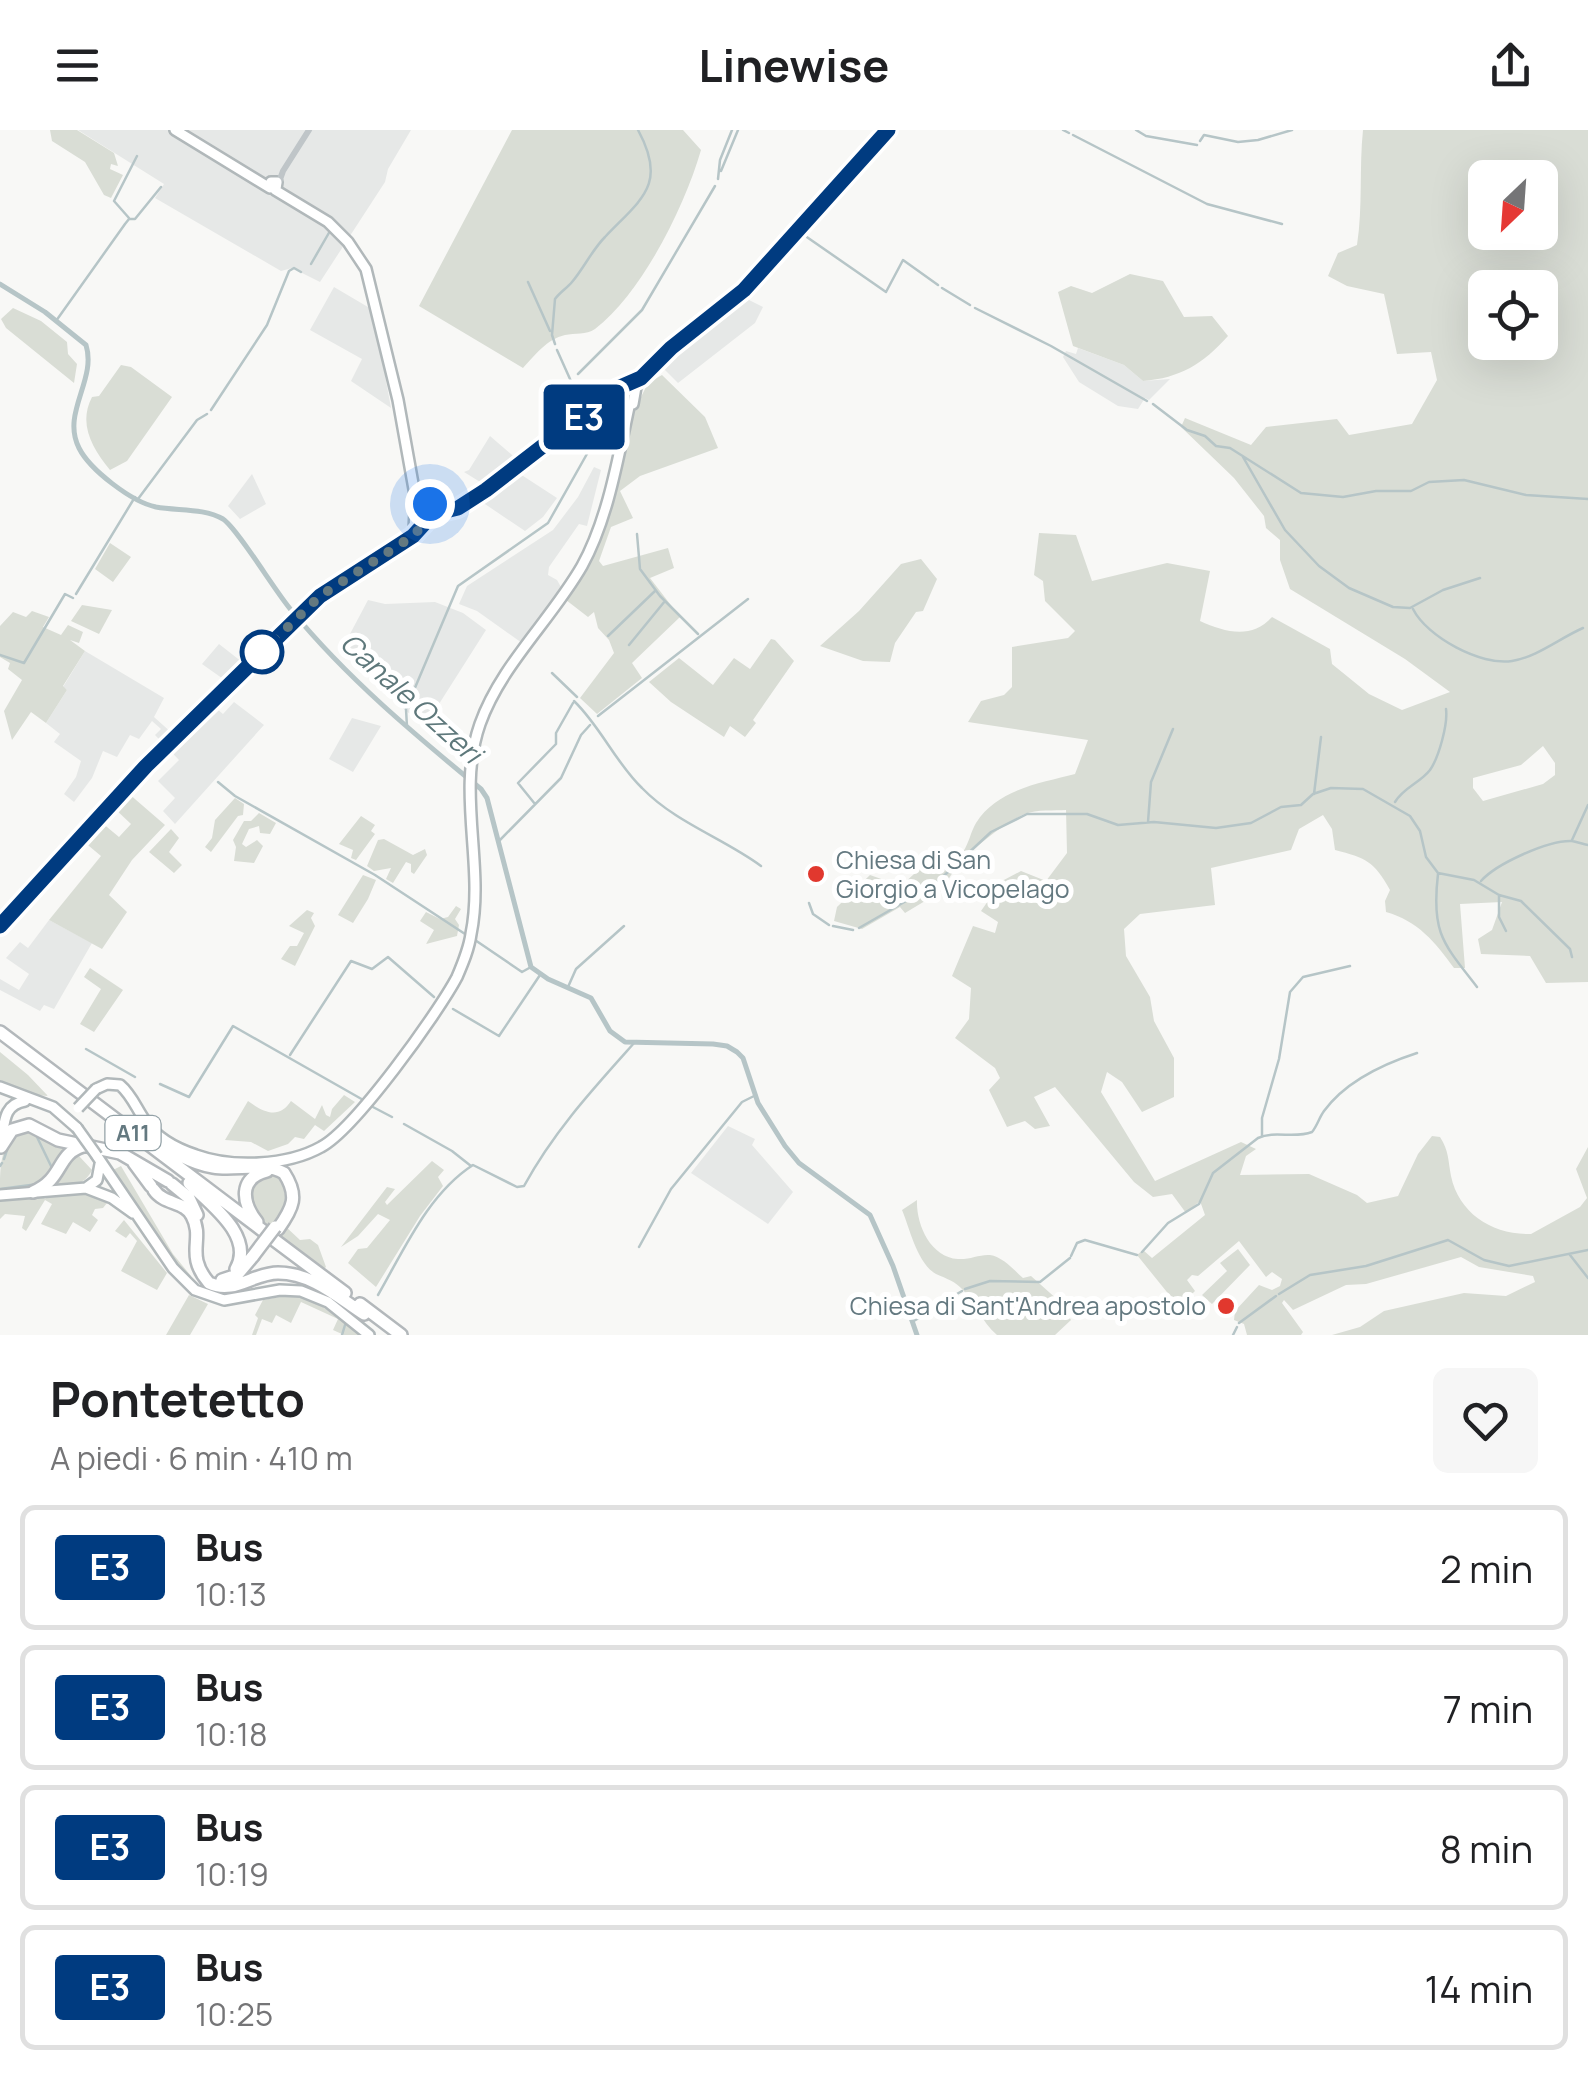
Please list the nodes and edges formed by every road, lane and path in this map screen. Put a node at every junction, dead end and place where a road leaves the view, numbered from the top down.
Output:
1 (175, 130) edge
2 (310, 130) edge
3 (888, 130) edge
4 (274, 186) junction
5 (630, 389) junction
6 (615, 391) junction
7 (600, 404) junction
8 (621, 405) junction
9 (425, 510) junction
10 (0, 926) edge
11 (0, 1036) edge
12 (0, 1087) edge
13 (94, 1096) junction
14 (33, 1101) junction
15 (0, 1102) edge
16 (78, 1108) junction
17 (58, 1110) junction
18 (4, 1121) junction
19 (76, 1126) junction
20 (0, 1148) edge
21 (97, 1154) junction
22 (128, 1156) junction
23 (186, 1180) junction
24 (288, 1180) junction
25 (86, 1188) junction
26 (33, 1192) junction
27 (1, 1194) edge
28 (145, 1226) junction
29 (271, 1235) junction
30 (206, 1276) junction
31 (364, 1314) junction
32 (369, 1335) edge
33 (392, 1335) edge
34 (401, 1335) edge

1 - 4 main road
2 - 4 street
3 - 5 main road
4 - 9 main road
5 - 6 main road
5 - 8 main road
6 - 7 main road
6 - 8 main road
7 - 8 main road
7 - 9 main road
8 - 13 main road
9 - 10 main road
11 - 13 highway, A11
11 - 23 highway, A11
12 - 14 main road
13 - 16 main road, bridge
13 - 24 highway
13 - 29 highway, A11
14 - 17 main road
14 - 18 main road
15 - 18 main road
16 - 17 main road
16 - 19 main road
17 - 19 main road
18 - 20 main road
19 - 21 main road, bridge
20 - 21 highway
21 - 22 highway
21 - 25 main road
21 - 26 highway
21 - 28 main road
22 - 30 highway
22 - 30 highway
23 - 29 highway, A11
23 - 30 highway
24 - 29 highway
24 - 29 highway
25 - 26 main road
25 - 28 main road
26 - 27 main road
28 - 32 main road
29 - 30 highway, bridge
29 - 31 highway, A11
29 - 34 highway, A11
30 - 31 highway
31 - 33 highway, A11

